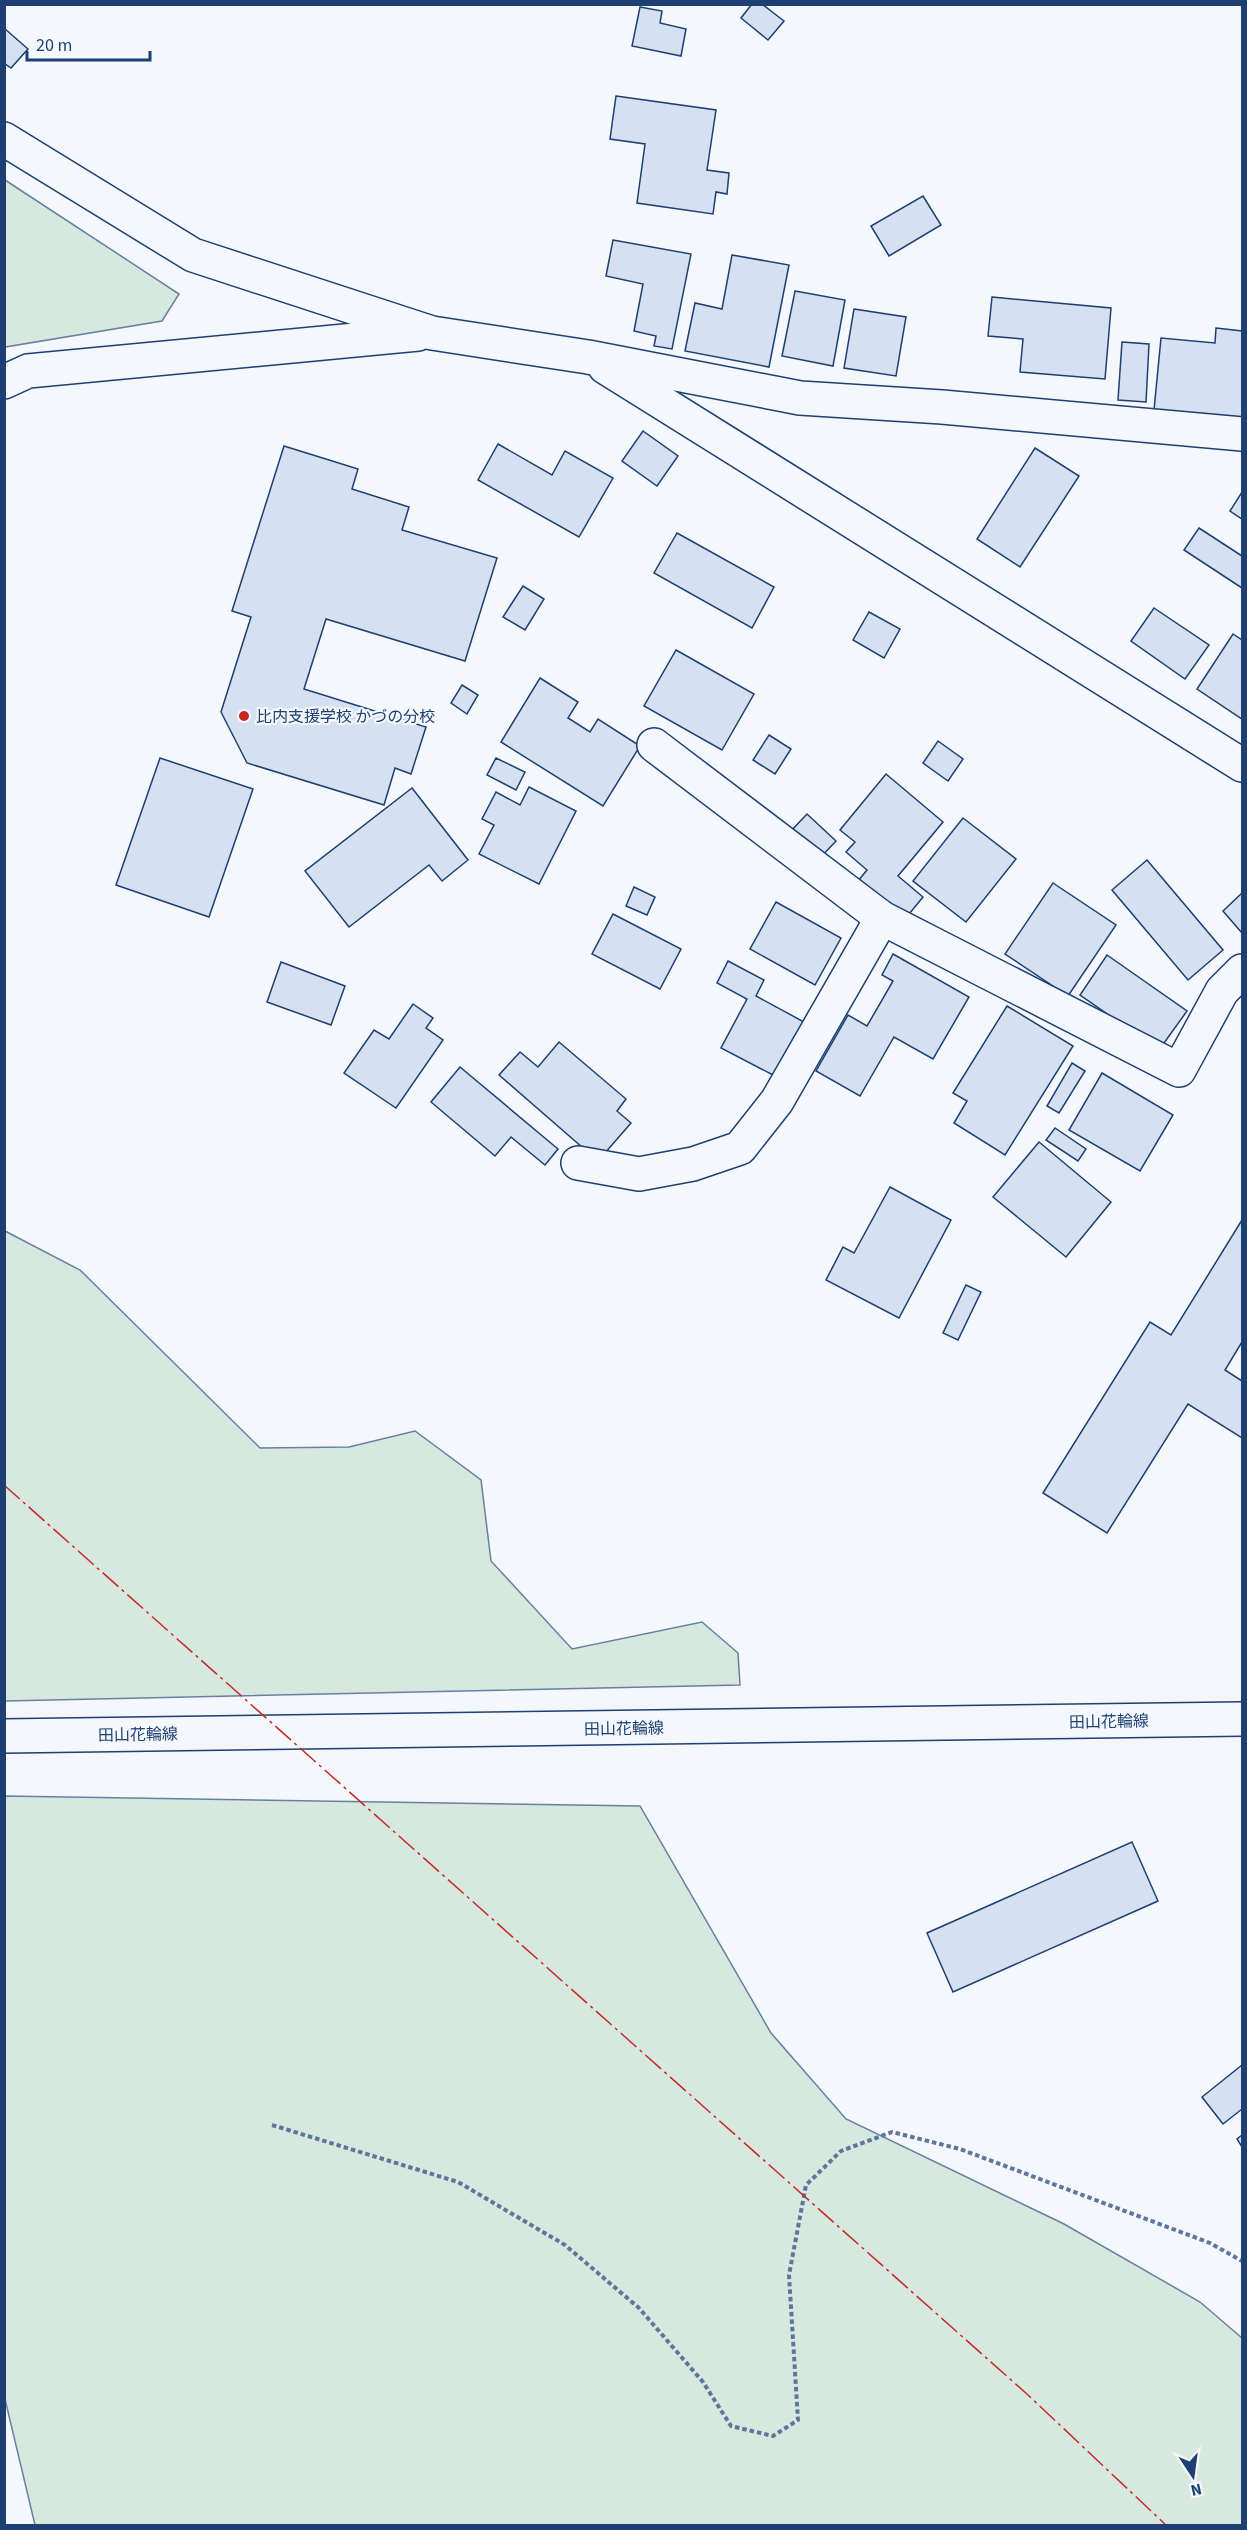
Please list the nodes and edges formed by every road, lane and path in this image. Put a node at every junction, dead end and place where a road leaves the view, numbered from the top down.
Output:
1 (4, 139) edge
2 (432, 333) junction
3 (588, 357) junction
4 (4, 382) edge
5 (1242, 434) edge
6 (654, 745) dead end
7 (1242, 765) edge
8 (882, 918) junction
9 (1242, 971) edge
10 (578, 1162) dead end
11 (1242, 1719) edge
12 (4, 1736) edge
13 (272, 2125) dead end
14 (1242, 2261) edge

1 - 2 street
2 - 3 street
2 - 4 street
3 - 5 street
3 - 7 street
6 - 8 street
8 - 9 street
8 - 10 street
11 - 12 street, 田山花輪線
13 - 14 path

